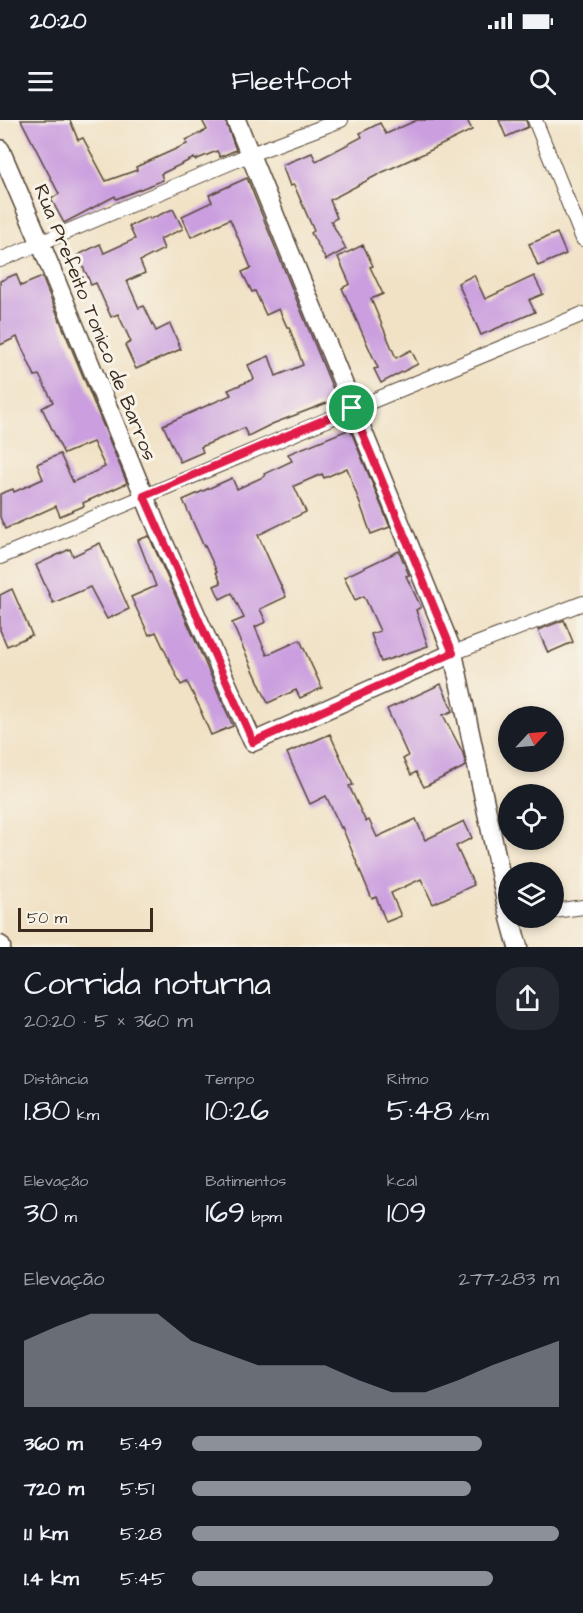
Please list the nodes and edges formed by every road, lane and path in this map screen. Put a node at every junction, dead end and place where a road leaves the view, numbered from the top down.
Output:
1 (236, 120) edge
2 (341, 120) edge
3 (535, 120) edge
4 (0, 149) edge
5 (251, 154) junction
6 (583, 239) edge
7 (40, 242) junction
8 (0, 260) edge
9 (583, 314) edge
10 (352, 408) junction
11 (144, 496) junction
12 (0, 557) edge
13 (583, 603) edge
14 (453, 653) junction
15 (498, 864) edge
16 (583, 907) edge
17 (564, 910) edge
18 (513, 928) edge
19 (518, 947) edge

1 - 5 street
2 - 5 street
3 - 6 street
4 - 7 street, Rua Prefeito Tonico de Barros
5 - 7 street
5 - 10 street
7 - 8 street
7 - 11 street, Rua Prefeito Tonico de Barros
9 - 10 street
10 - 11 street
10 - 14 street
11 - 12 street
11 - 14 street, Rua Prefeito Tonico de Barros
13 - 14 street
14 - 15 street
16 - 17 street
18 - 19 street

